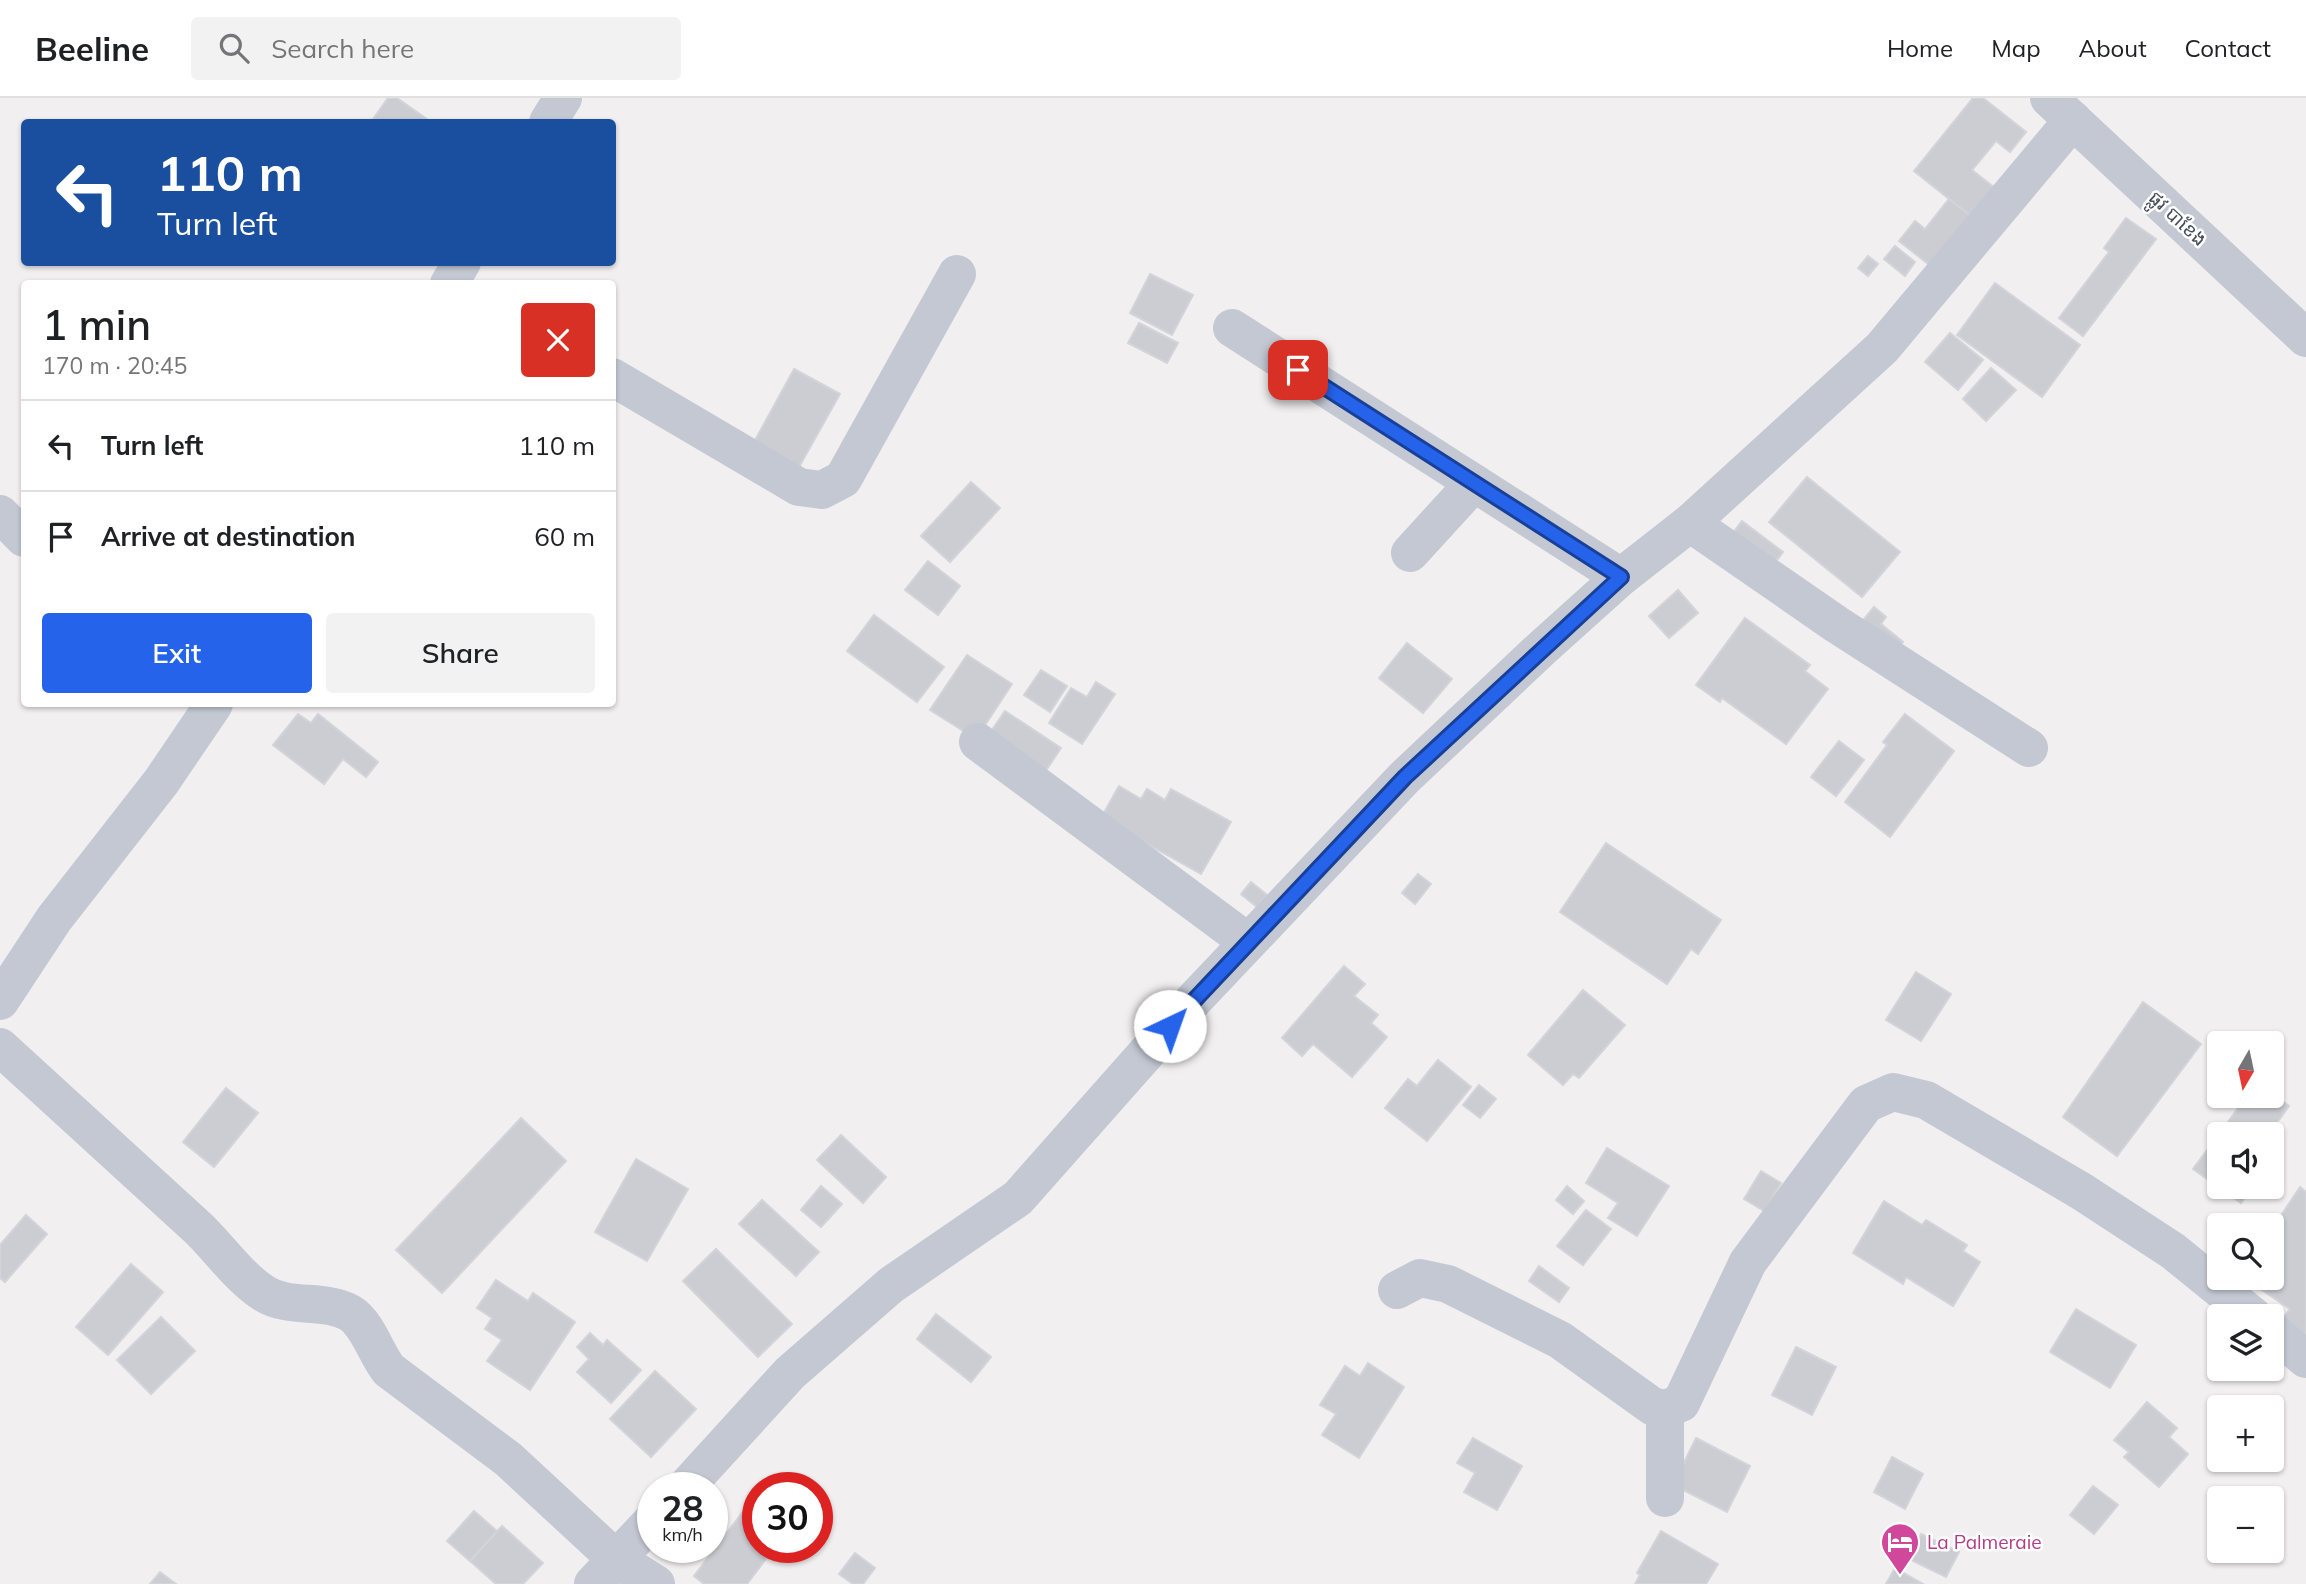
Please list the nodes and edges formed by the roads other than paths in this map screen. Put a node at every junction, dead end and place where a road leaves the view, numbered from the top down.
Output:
1 (563, 98) edge
2 (2061, 109) edge
3 (550, 119) edge
4 (957, 274) dead end
5 (1232, 328) dead end
6 (2306, 338) edge
7 (616, 379) edge
8 (1474, 483) junction
9 (0, 514) edge
10 (1690, 523) junction
11 (21, 535) edge
12 (1410, 554) dead end
13 (1621, 577) junction
14 (212, 707) edge
15 (978, 742) dead end
16 (2029, 748) dead end
17 (1248, 942) junction
18 (0, 1001) edge
19 (0, 1047) edge
20 (1397, 1290) dead end
21 (2238, 1304) edge
22 (2284, 1341) edge
23 (2306, 1359) edge
24 (1665, 1409) junction
25 (700, 1472) edge
26 (1665, 1498) dead end
27 (637, 1537) edge
28 (604, 1571) edge
29 (656, 1584) edge

1 - 3 street
2 - 6 street, ផ្លូវ បាខែង
2 - 10 street
4 - 7 street
5 - 8 street
8 - 12 street
8 - 13 street
9 - 11 street
10 - 13 street
10 - 16 street
13 - 17 street
14 - 18 street
15 - 17 street
17 - 25 street
19 - 28 street
20 - 24 street
21 - 24 street
22 - 23 street
24 - 26 street
27 - 28 street
28 - 29 street

